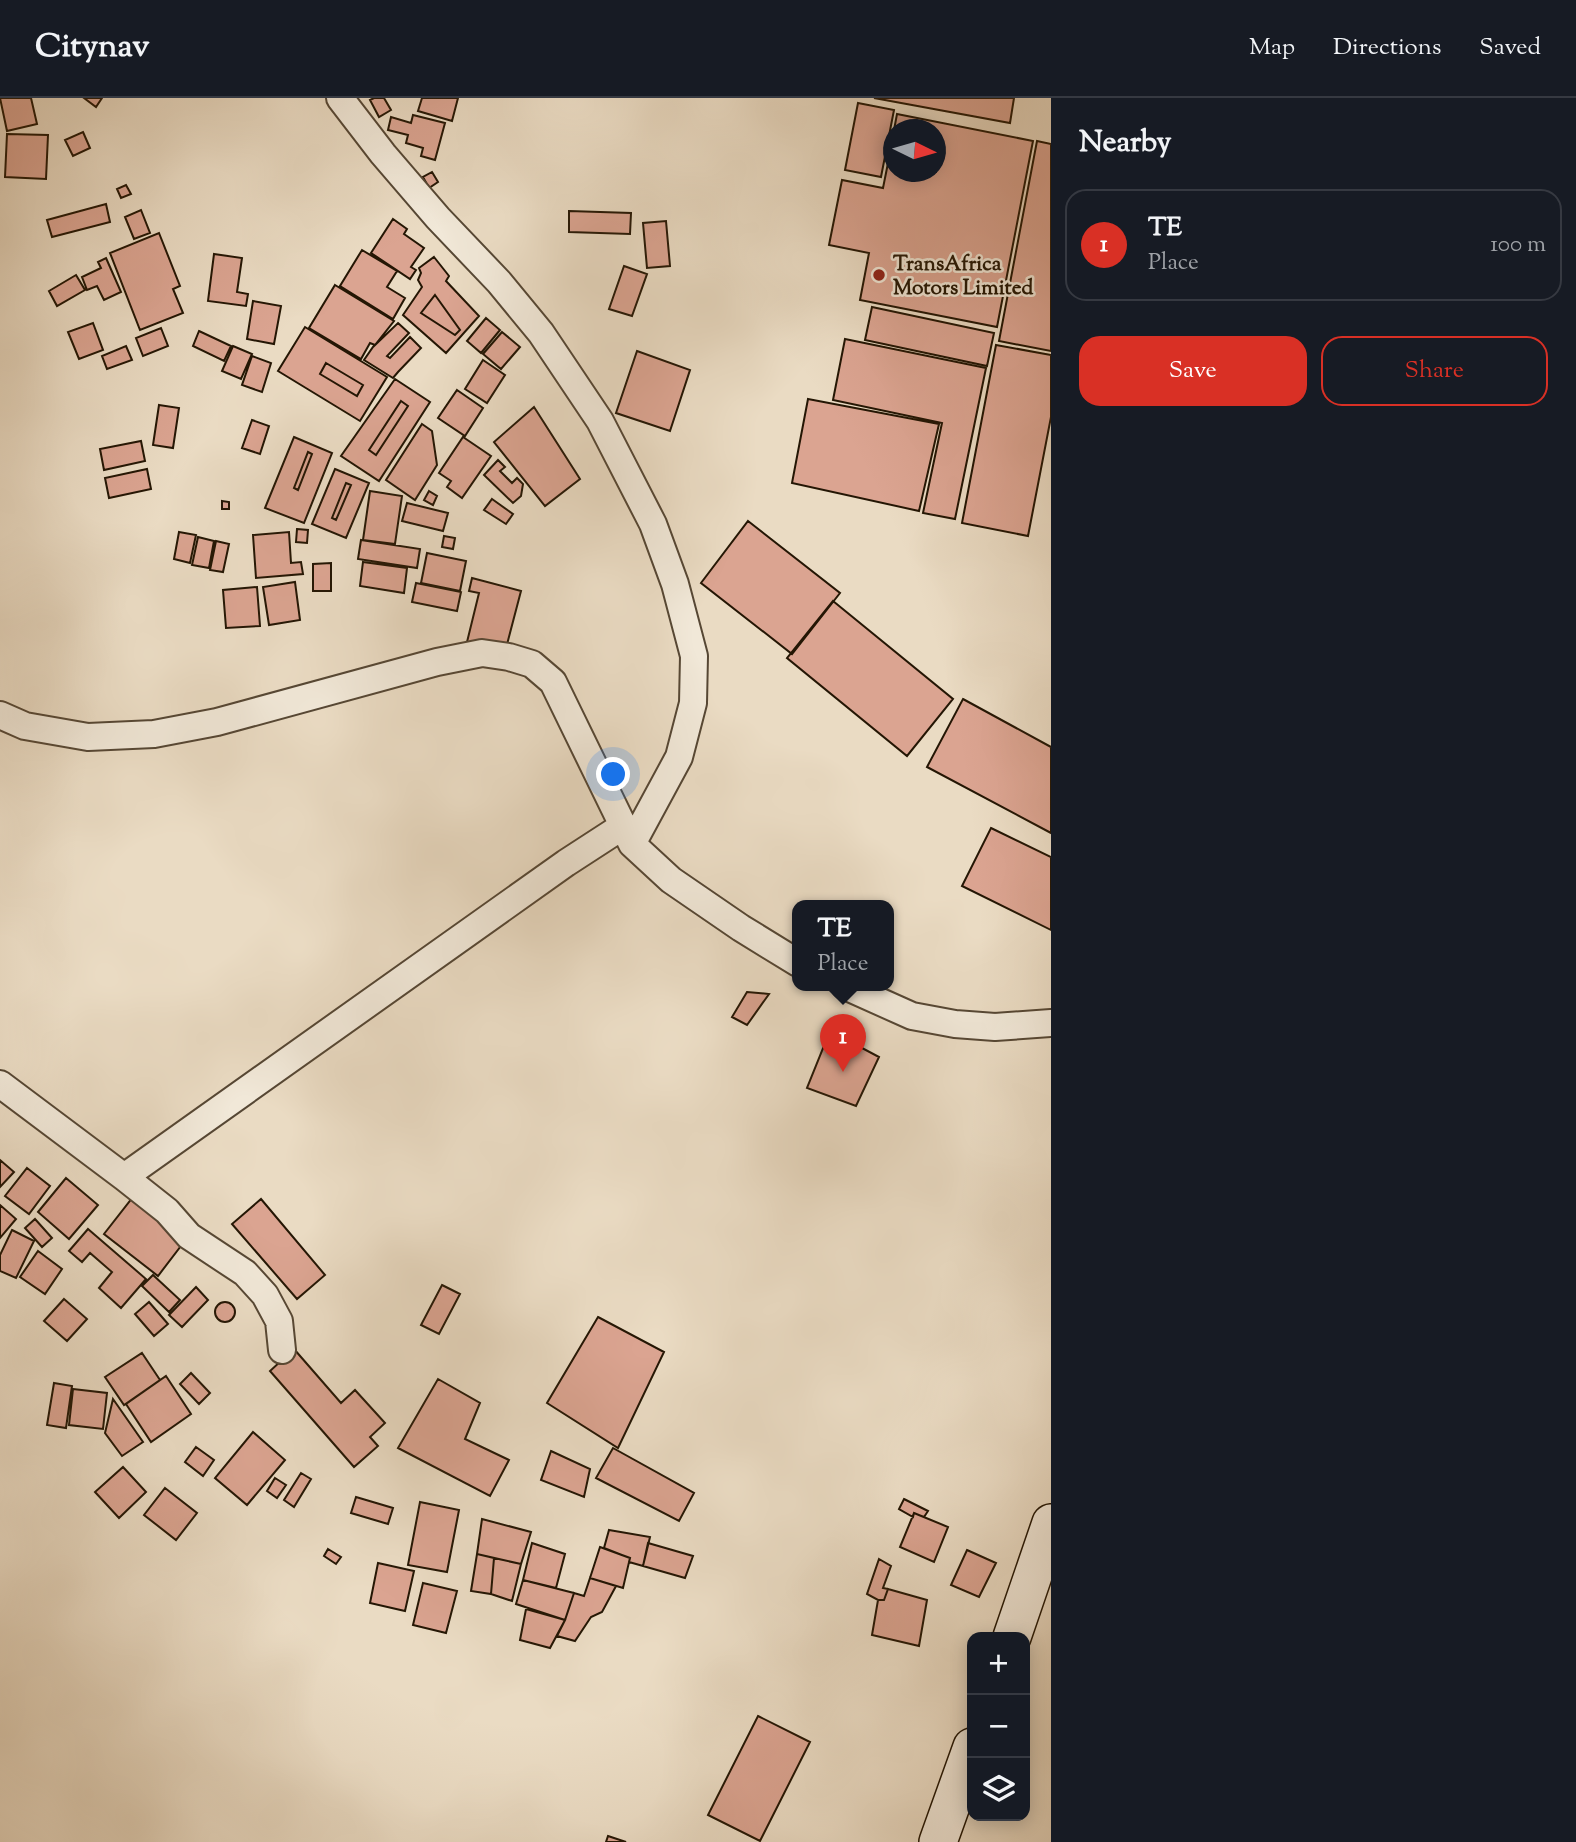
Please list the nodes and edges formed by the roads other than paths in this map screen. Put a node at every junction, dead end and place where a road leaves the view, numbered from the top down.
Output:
1 (340, 98) edge
2 (0, 715) edge
3 (628, 835) junction
4 (792, 960) edge
5 (856, 991) edge
6 (1051, 1023) edge
7 (0, 1084) edge
8 (124, 1177) junction
9 (282, 1350) dead end
10 (1051, 1524) edge
11 (1014, 1632) edge
12 (968, 1758) edge
13 (955, 1795) junction
14 (938, 1842) edge
15 (946, 1842) edge

1 - 3 street
2 - 3 street
3 - 4 street
3 - 8 street
5 - 6 street
7 - 8 street
8 - 9 street
10 - 11 main road
12 - 13 main road
13 - 14 main road
13 - 15 main road

